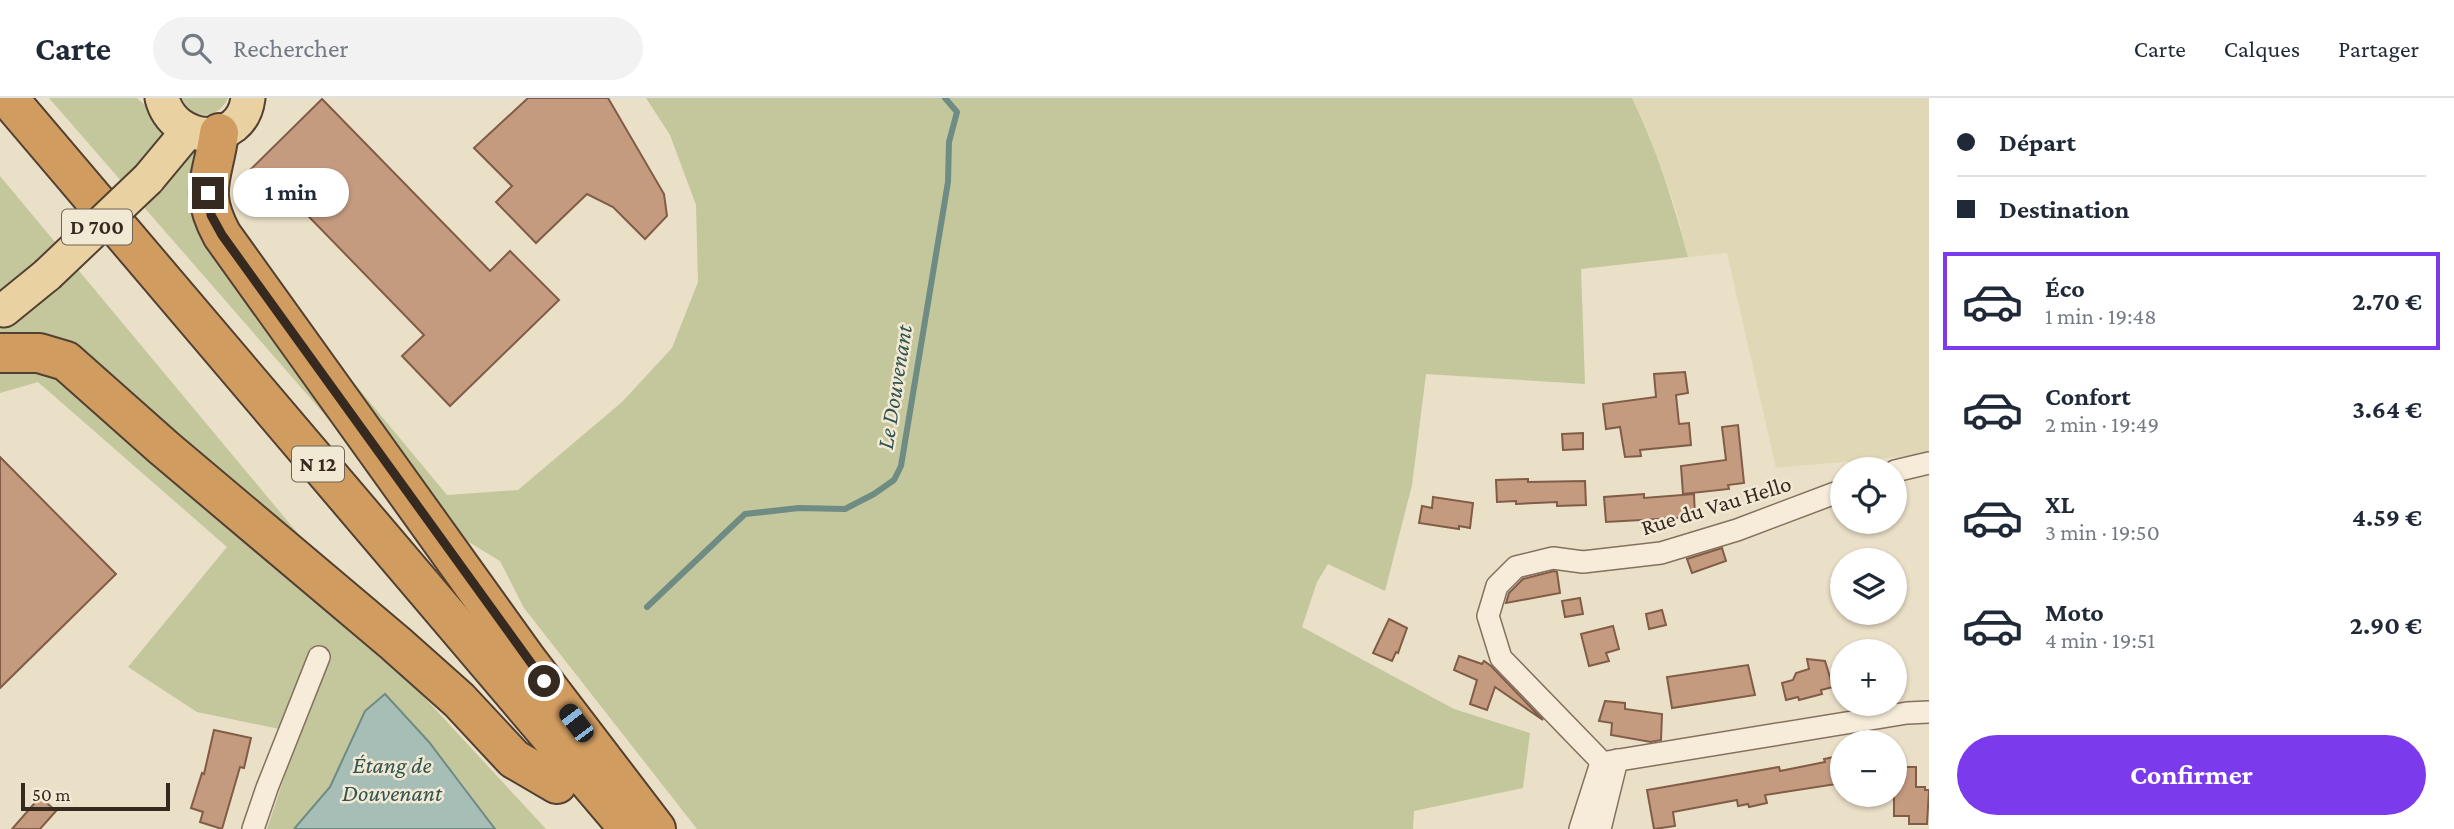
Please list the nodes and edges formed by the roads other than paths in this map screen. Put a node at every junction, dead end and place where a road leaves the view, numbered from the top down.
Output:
1 (8, 98) edge
2 (162, 98) edge
3 (248, 98) edge
4 (0, 128) edge
5 (203, 132) junction
6 (2, 307) edge
7 (0, 353) edge
8 (1929, 463) edge
9 (1907, 468) edge
10 (1830, 495) edge
11 (319, 657) dead end
12 (1929, 712) edge
13 (1609, 762) junction
14 (557, 784) junction
15 (253, 829) edge
16 (596, 829) edge
17 (629, 829) edge
18 (656, 829) edge
19 (1580, 829) edge
20 (1600, 829) edge

1 - 17 highway, N 12
2 - 5 main road
3 - 5 main road
4 - 14 highway, N 12
5 - 6 main road, D 700, bridge
5 - 18 highway
6 - 7 main road
7 - 14 highway, N 12
8 - 9 street
10 - 13 street, Rue du Vau Hello
11 - 15 street
12 - 13 street
13 - 19 street
13 - 20 street
14 - 16 highway, N 12

